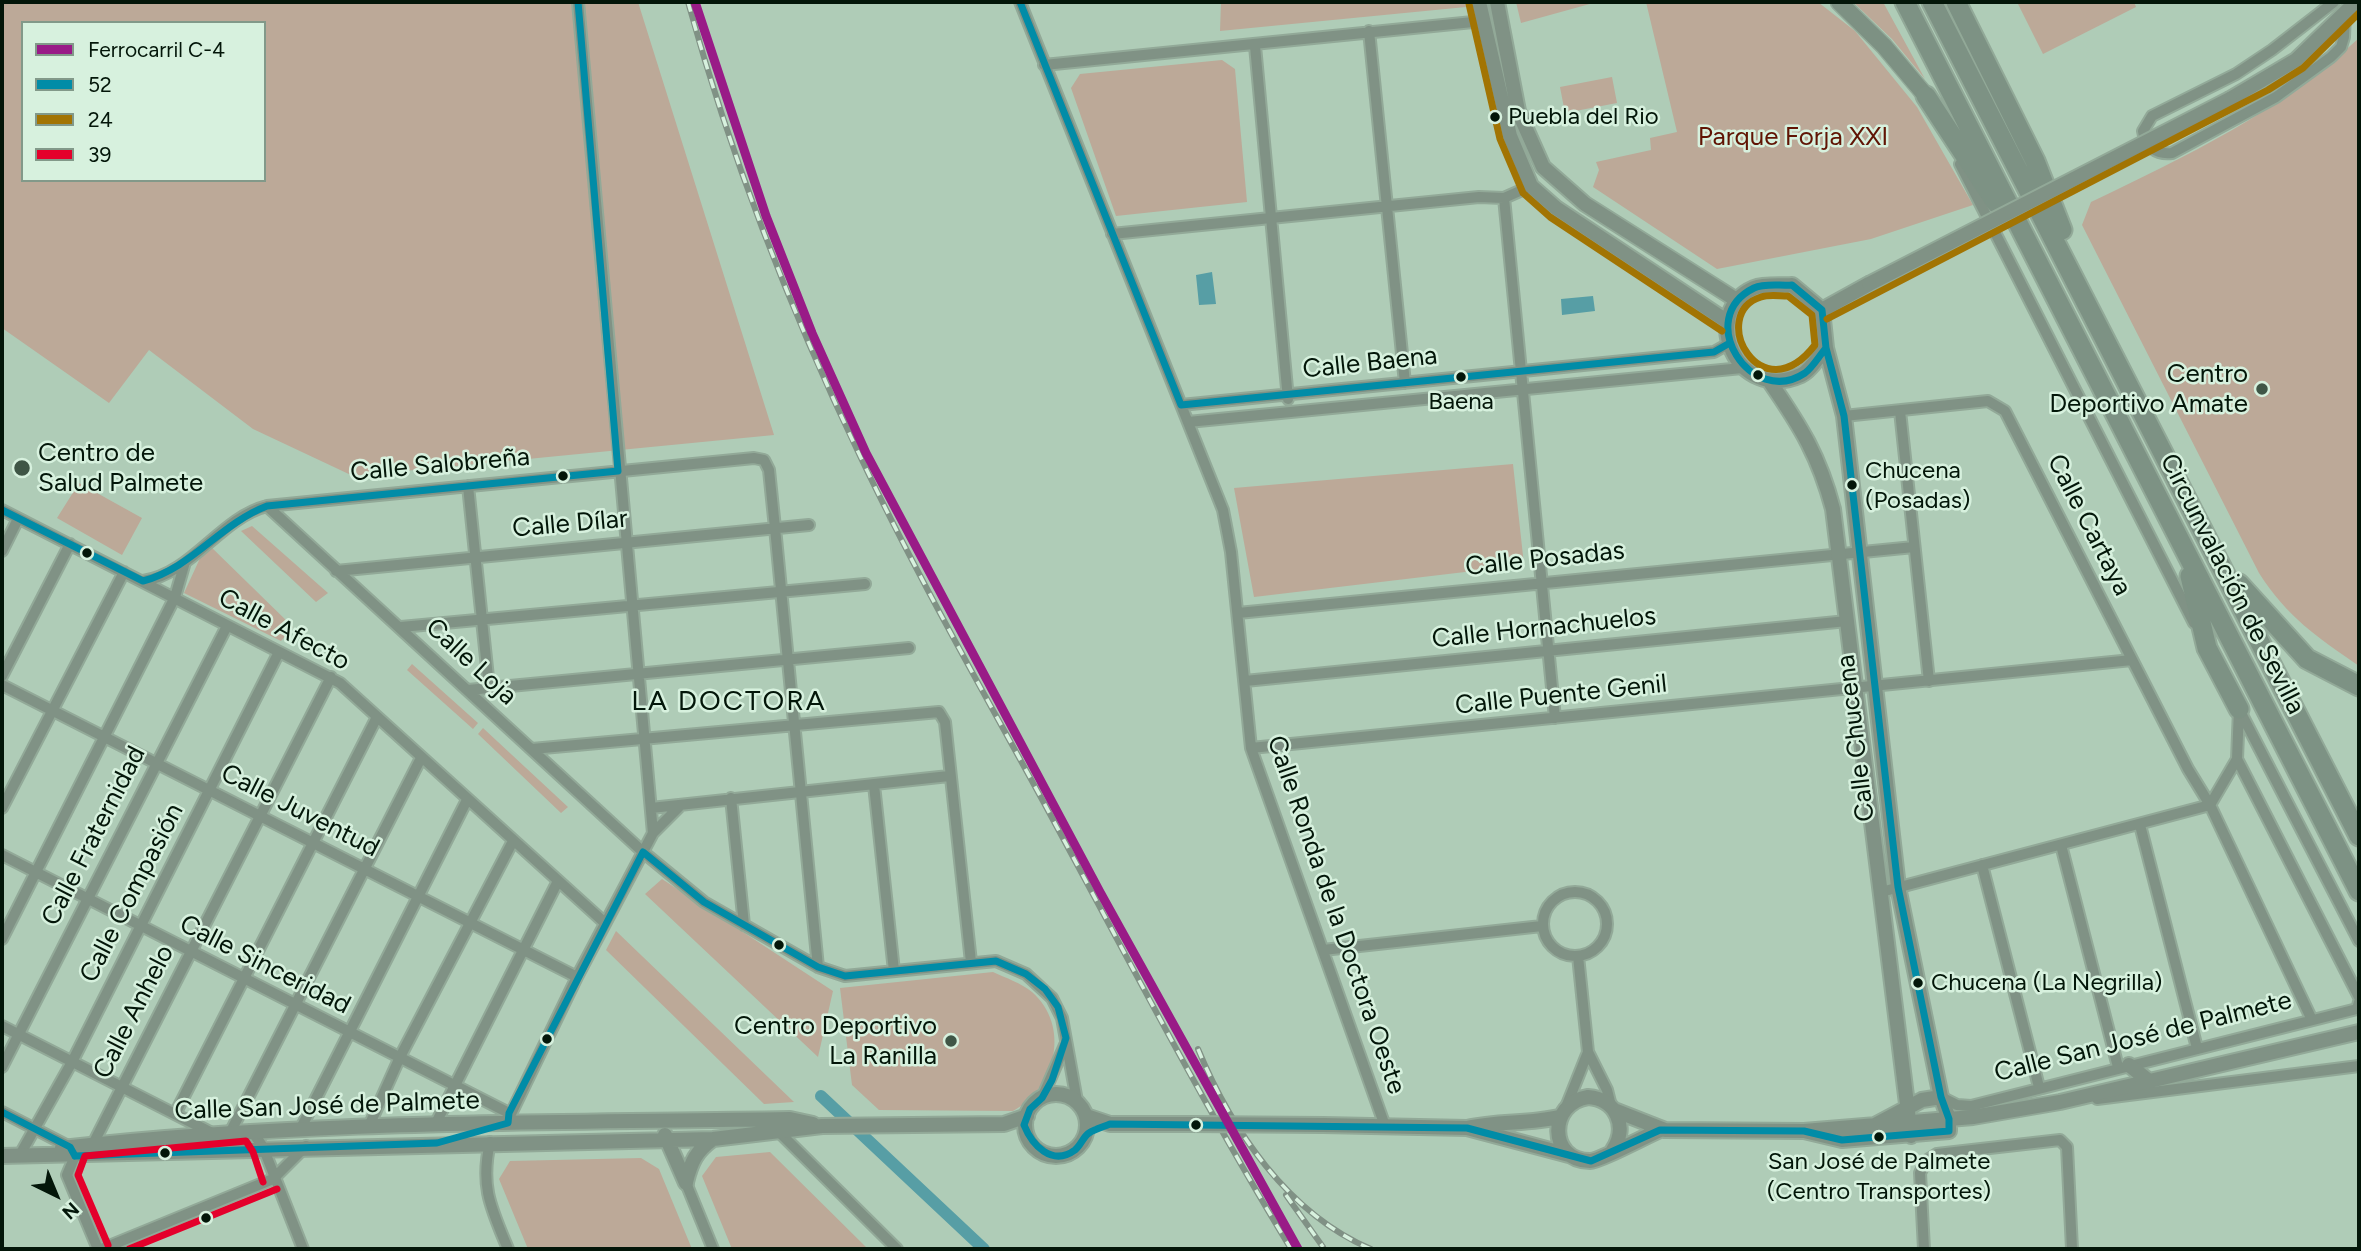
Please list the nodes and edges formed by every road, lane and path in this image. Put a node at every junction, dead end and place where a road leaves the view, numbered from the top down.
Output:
1 (578, 2) edge
2 (1020, 2) edge
3 (1479, 2) edge
4 (1497, 2) edge
5 (1839, 2) edge
6 (1905, 2) edge
7 (1932, 2) edge
8 (1956, 2) edge
9 (2334, 2) edge
10 (2356, 2) edge
11 (2345, 14) junction
12 (1483, 21) junction
13 (1369, 31) junction
14 (1255, 46) junction
15 (1044, 65) junction
16 (1926, 96) junction
17 (1531, 186) junction
18 (1504, 198) junction
19 (1387, 206) junction
20 (1270, 218) junction
21 (1112, 234) junction
22 (2055, 294) junction
23 (1738, 301) junction
24 (1822, 310) junction
25 (1728, 322) junction
26 (2107, 342) junction
27 (1728, 344) junction
28 (1826, 348) junction
29 (1742, 368) junction
30 (1521, 371) junction
31 (1770, 382) junction
32 (1405, 383) junction
33 (1522, 390) junction
34 (1288, 394) junction
35 (1181, 404) junction
36 (1290, 411) junction
37 (1900, 411) junction
38 (1844, 416) junction
39 (1188, 422) junction
40 (618, 471) junction
41 (468, 486) junction
42 (267, 506) junction
43 (2, 510) edge
44 (18, 519) junction
45 (809, 525) dead end
46 (775, 528) junction
47 (2181, 541) junction
48 (624, 542) junction
49 (70, 544) junction
50 (1914, 547) junction
51 (2, 551) edge
52 (1858, 551) junction
53 (1839, 553) junction
54 (476, 556) junction
55 (2219, 561) junction
56 (185, 562) junction
57 (336, 571) junction
58 (124, 572) junction
59 (143, 581) junction
60 (1541, 582) junction
61 (865, 584) dead end
62 (780, 594) junction
63 (175, 597) junction
64 (631, 607) junction
65 (1238, 613) junction
66 (482, 621) junction
67 (1847, 621) junction
68 (227, 626) junction
69 (401, 627) junction
70 (909, 648) dead end
71 (2207, 648) junction
72 (1549, 650) junction
73 (279, 652) junction
74 (787, 660) junction
75 (2132, 660) junction
76 (637, 673) junction
77 (2, 676) edge
78 (331, 677) junction
79 (1245, 681) junction
80 (1929, 681) junction
81 (2, 685) edge
82 (1874, 686) junction
83 (2359, 686) edge
84 (489, 687) junction
85 (1855, 688) junction
86 (468, 690) junction
87 (2239, 709) junction
88 (52, 710) junction
89 (377, 717) junction
90 (1555, 718) junction
91 (796, 724) junction
92 (103, 737) junction
93 (644, 738) junction
94 (1251, 748) junction
95 (532, 749) junction
96 (421, 758) junction
97 (2236, 759) junction
98 (157, 764) junction
99 (949, 776) junction
100 (874, 785) junction
101 (210, 790) junction
102 (801, 792) junction
103 (731, 798) junction
104 (467, 800) junction
105 (2210, 804) junction
106 (679, 807) junction
107 (2, 808) edge
108 (650, 808) junction
109 (261, 817) junction
110 (2140, 825) junction
111 (653, 833) junction
112 (2359, 836) edge
113 (513, 841) junction
114 (313, 843) junction
115 (2062, 845) junction
116 (643, 852) junction
117 (2, 855) edge
118 (1982, 865) junction
119 (364, 870) junction
120 (36, 872) junction
121 (558, 881) junction
122 (1898, 887) junction
123 (2359, 891) edge
124 (1881, 892) junction
125 (416, 895) junction
126 (87, 899) junction
127 (470, 923) junction
128 (605, 923) junction
129 (744, 925) junction
130 (141, 926) junction
131 (1542, 926) junction
132 (2, 939) edge
133 (2359, 941) edge
134 (521, 949) junction
135 (1323, 950) junction
136 (190, 952) junction
137 (1578, 956) junction
138 (971, 962) junction
139 (818, 967) junction
140 (894, 971) junction
141 (577, 977) junction
142 (243, 979) junction
143 (2359, 1003) edge
144 (296, 1006) junction
145 (2312, 1020) junction
146 (2, 1026) edge
147 (347, 1032) junction
148 (2359, 1032) edge
149 (19, 1034) junction
150 (1066, 1038) junction
151 (2197, 1048) junction
152 (1588, 1052) junction
153 (400, 1057) junction
154 (72, 1062) junction
155 (2123, 1066) junction
156 (2359, 1066) edge
157 (2, 1067) edge
158 (2149, 1081) junction
159 (453, 1085) junction
160 (122, 1087) junction
161 (2039, 1087) junction
162 (1941, 1097) junction
163 (1042, 1098) junction
164 (1077, 1101) junction
165 (2060, 1102) junction
166 (1908, 1107) junction
167 (1612, 1108) junction
168 (2, 1112) edge
169 (1563, 1112) junction
170 (176, 1114) junction
171 (1027, 1116) junction
172 (1086, 1116) junction
173 (508, 1118) junction
174 (1949, 1119) junction
175 (653, 1121) junction
176 (436, 1123) junction
177 (1004, 1124) junction
178 (1110, 1124) junction
179 (369, 1126) junction
180 (822, 1126) junction
181 (1385, 1126) junction
182 (1872, 1127) junction
183 (300, 1128) junction
184 (1467, 1128) junction
185 (34, 1129) junction
186 (251, 1130) junction
187 (1660, 1130) junction
188 (1910, 1130) junction
189 (231, 1131) junction
190 (1804, 1131) junction
191 (212, 1133) junction
192 (780, 1133) junction
193 (1027, 1134) junction
194 (1086, 1134) junction
195 (713, 1139) junction
196 (669, 1140) junction
197 (490, 1142) junction
198 (437, 1143) junction
199 (93, 1144) junction
200 (306, 1146) junction
201 (263, 1147) junction
202 (1613, 1150) junction
203 (72, 1151) junction
204 (21, 1153) junction
205 (2, 1156) edge
206 (1570, 1156) junction
207 (273, 1178) junction
208 (686, 1183) junction
209 (100, 1249) edge
210 (303, 1249) edge
211 (508, 1249) edge
212 (713, 1249) edge
213 (897, 1249) edge
214 (1924, 1249) edge
215 (2072, 1249) edge

1 - 40 street
2 - 15 street, Calle Ronda de la Doctora Oeste
3 - 12 street
4 - 23 street
5 - 16 main road
6 - 22 highway, Circunvalación de Sevilla
7 - 26 highway, Circunvalación de Sevilla
8 - 26 highway
9 - 11 street
10 - 11 street
11 - 24 street, bridge
12 - 13 street
12 - 17 street
13 - 14 street
13 - 19 street
14 - 15 street
14 - 20 street
15 - 21 street, Calle Ronda de la Doctora Oeste
16 - 22 highway
16 - 71 street
17 - 18 street
17 - 25 street
18 - 19 street
18 - 30 street
19 - 20 street
19 - 32 street
20 - 21 street
20 - 34 street
21 - 35 street, Calle Ronda de la Doctora Oeste
22 - 47 highway, Circunvalación de Sevilla
23 - 24 street
23 - 25 street
24 - 28 street
25 - 27 street
26 - 55 highway, Circunvalación de Sevilla
27 - 29 street
27 - 30 street, Calle Baena
28 - 31 street
28 - 38 street, Calle Chucena
29 - 31 street
29 - 33 street, Calle Baena
30 - 32 street, Calle Baena
30 - 33 street
31 - 53 street, Calle Chucena
32 - 34 street, Calle Baena
33 - 36 street, Calle Baena
33 - 60 street
34 - 35 street, Calle Baena
34 - 36 street
35 - 39 street, Calle Ronda de la Doctora Oeste
36 - 39 street, Calle Baena
37 - 38 street, Calle Cartaya
37 - 50 street
37 - 75 street, Calle Cartaya
38 - 52 street, Calle Chucena
39 - 65 street, Calle Ronda de la Doctora Oeste
40 - 41 street, Calle Salobreña
40 - 46 street, Calle Salobreña
40 - 48 street
41 - 42 street, Calle Salobreña
41 - 54 street
42 - 56 street, Calle Salobreña
42 - 57 street, Calle Loja
43 - 44 street, Calle Afecto
44 - 49 street, Calle Afecto
44 - 51 street
45 - 46 street, Calle Dílar
46 - 48 street, Calle Dílar
46 - 62 street
47 - 71 highway
47 - 123 highway, Circunvalación de Sevilla
48 - 54 street, Calle Dílar
48 - 64 street
49 - 58 street, Calle Afecto
49 - 77 street
50 - 52 street, Calle Posadas
50 - 80 street
52 - 53 street, Calle Posadas
52 - 82 street, Calle Chucena
53 - 60 street, Calle Posadas
53 - 67 street, Calle Chucena
54 - 57 street, Calle Dílar
54 - 66 street
55 - 83 highway
55 - 112 highway, Circunvalación de Sevilla
56 - 59 street, Calle Salobreña
56 - 63 street
57 - 69 street, Calle Loja
58 - 59 street, Calle Afecto
58 - 88 street
59 - 63 street, Calle Afecto
60 - 65 street, Calle Posadas
60 - 72 street
61 - 62 street
62 - 64 street
62 - 74 street
63 - 68 street, Calle Afecto
63 - 92 street
64 - 66 street
64 - 76 street
65 - 79 street, Calle Ronda de la Doctora Oeste
66 - 69 street
66 - 84 street
67 - 72 street, Calle Hornachuelos
67 - 85 street, Calle Chucena
68 - 73 street, Calle Afecto
68 - 98 street, Calle Fraternidad
69 - 86 street, Calle Loja
70 - 74 street
71 - 87 highway
72 - 79 street, Calle Hornachuelos
72 - 90 street
73 - 78 street, Calle Afecto
73 - 101 street, Calle Compasión
74 - 76 street
74 - 91 street
75 - 80 street, Calle Puente Genil
75 - 105 street, Calle Cartaya
76 - 84 street
76 - 93 street
78 - 89 street, Calle Afecto
78 - 109 street, Calle Anhelo
79 - 94 street, Calle Ronda de la Doctora Oeste
80 - 82 street, Calle Puente Genil
81 - 88 street, Calle Juventud
82 - 85 street, Calle Puente Genil
82 - 122 street, Calle Chucena
84 - 86 street
85 - 90 street, Calle Puente Genil
85 - 124 street, Calle Chucena
86 - 95 street, Calle Loja
87 - 97 street
87 - 133 street
88 - 92 street, Calle Juventud
88 - 107 street
89 - 96 street, Calle Afecto
89 - 114 street
90 - 94 street, Calle Puente Genil
91 - 93 street
91 - 99 street
91 - 102 street
92 - 98 street, Calle Juventud
92 - 120 street
93 - 95 street
93 - 108 street
94 - 135 street, Calle Ronda de la Doctora Oeste
95 - 116 street, Calle Loja
96 - 104 street, Calle Afecto
96 - 119 street
97 - 105 street
97 - 143 street
98 - 101 street, Calle Juventud
98 - 126 street, Calle Fraternidad
99 - 100 street
99 - 138 street
100 - 102 street
100 - 140 street
101 - 109 street, Calle Juventud
101 - 130 street, Calle Compasión
102 - 103 street
102 - 139 street
103 - 106 street
103 - 129 street
104 - 113 street, Calle Afecto
104 - 125 street
105 - 110 street
105 - 145 street, Calle Cartaya
106 - 108 street
106 - 111 street
108 - 111 street
109 - 114 street, Calle Juventud
109 - 136 street, Calle Anhelo
110 - 115 street
110 - 151 street
111 - 116 street
113 - 121 street, Calle Afecto
113 - 127 street
114 - 119 street, Calle Juventud
114 - 142 street
115 - 118 street
115 - 155 street
116 - 128 street
116 - 129 street, Calle Loja
117 - 120 street, Calle Sinceridad
118 - 122 street
118 - 161 street
119 - 125 street, Calle Juventud
119 - 144 street
120 - 126 street, Calle Sinceridad
120 - 132 street
121 - 128 street, Calle Afecto
121 - 134 street
122 - 124 street
122 - 162 street, Calle Chucena
124 - 166 street, Calle Chucena
125 - 127 street, Calle Juventud
125 - 147 street
126 - 130 street, Calle Sinceridad
126 - 149 street, Calle Fraternidad
127 - 134 street, Calle Juventud
127 - 153 street
128 - 141 street
129 - 139 street, Calle Loja
130 - 136 street, Calle Sinceridad
130 - 154 street, Calle Compasión
131 - 135 street
131 - 137 street
131 - 137 street
134 - 141 street, Calle Juventud
134 - 159 street
135 - 181 street, Calle Ronda de la Doctora Oeste
136 - 142 street, Calle Sinceridad
136 - 160 street, Calle Anhelo
137 - 152 street
138 - 140 street, Calle Loja
138 - 150 street, Calle Loja
139 - 140 street, Calle Loja
141 - 173 street
142 - 144 street, Calle Sinceridad
142 - 170 street
143 - 145 street, Calle San José de Palmete
144 - 147 street, Calle Sinceridad
144 - 189 street
145 - 151 street, Calle San José de Palmete
146 - 149 street
147 - 153 street, Calle Sinceridad
147 - 183 street
148 - 158 street, Calle San José de Palmete
149 - 154 street
149 - 157 street, Calle Fraternidad
150 - 163 street
150 - 164 street, Calle Loja
151 - 155 street, Calle San José de Palmete
152 - 167 street
152 - 169 street
153 - 159 street, Calle Sinceridad
153 - 179 street
154 - 160 street
154 - 185 street, Calle Compasión
155 - 158 street
155 - 161 street, Calle San José de Palmete
156 - 165 street
158 - 165 street, Calle San José de Palmete
159 - 173 street, Calle Sinceridad
159 - 176 street
160 - 170 street
160 - 199 street, Calle Anhelo
161 - 162 street, Calle San José de Palmete
162 - 166 street
162 - 174 street, Calle Chucena
163 - 164 street
163 - 171 street
164 - 172 street
165 - 174 street, Calle San José de Palmete
166 - 182 street
166 - 188 street, Calle Chucena
167 - 169 street
167 - 187 street
167 - 202 street
168 - 185 street
169 - 184 street
169 - 206 street
170 - 191 street
171 - 177 street, Calle San José de Palmete
171 - 193 street
172 - 178 street
172 - 194 street
173 - 175 street, Calle San José de Palmete
173 - 176 street, Calle San José de Palmete
173 - 197 street
173 - 198 street
174 - 188 street, Calle San José de Palmete
175 - 180 street, Calle San José de Palmete
175 - 196 street
176 - 179 street, Calle San José de Palmete
177 - 180 street, Calle San José de Palmete
177 - 193 street, Calle San José de Palmete
178 - 181 street, bridge
178 - 194 street
179 - 183 street, Calle San José de Palmete
180 - 192 street, Calle San José de Palmete
181 - 184 street
182 - 188 street
182 - 190 street
183 - 186 street, Calle San José de Palmete
184 - 206 street
185 - 203 street
185 - 204 street, Calle Compasión
186 - 189 street, Calle San José de Palmete
186 - 201 street
187 - 190 street
187 - 202 street
188 - 190 street
189 - 191 street, Calle San José de Palmete
191 - 199 street, Calle San José de Palmete
192 - 195 street, Calle San José de Palmete
192 - 213 street
193 - 194 street
195 - 196 street, Calle San José de Palmete
195 - 208 street
196 - 197 street, Calle San José de Palmete
196 - 208 street
197 - 198 street, Calle San José de Palmete
197 - 211 street
198 - 200 street, Calle San José de Palmete
199 - 203 street, Calle San José de Palmete
200 - 201 street, Calle San José de Palmete
200 - 207 street
201 - 203 street, Calle San José de Palmete
201 - 207 street
202 - 206 street
203 - 204 street, Calle San José de Palmete
203 - 205 street, Calle San José de Palmete
203 - 209 street
204 - 205 street, Calle San José de Palmete
207 - 209 street
207 - 210 street
208 - 212 street
214 - 215 street

